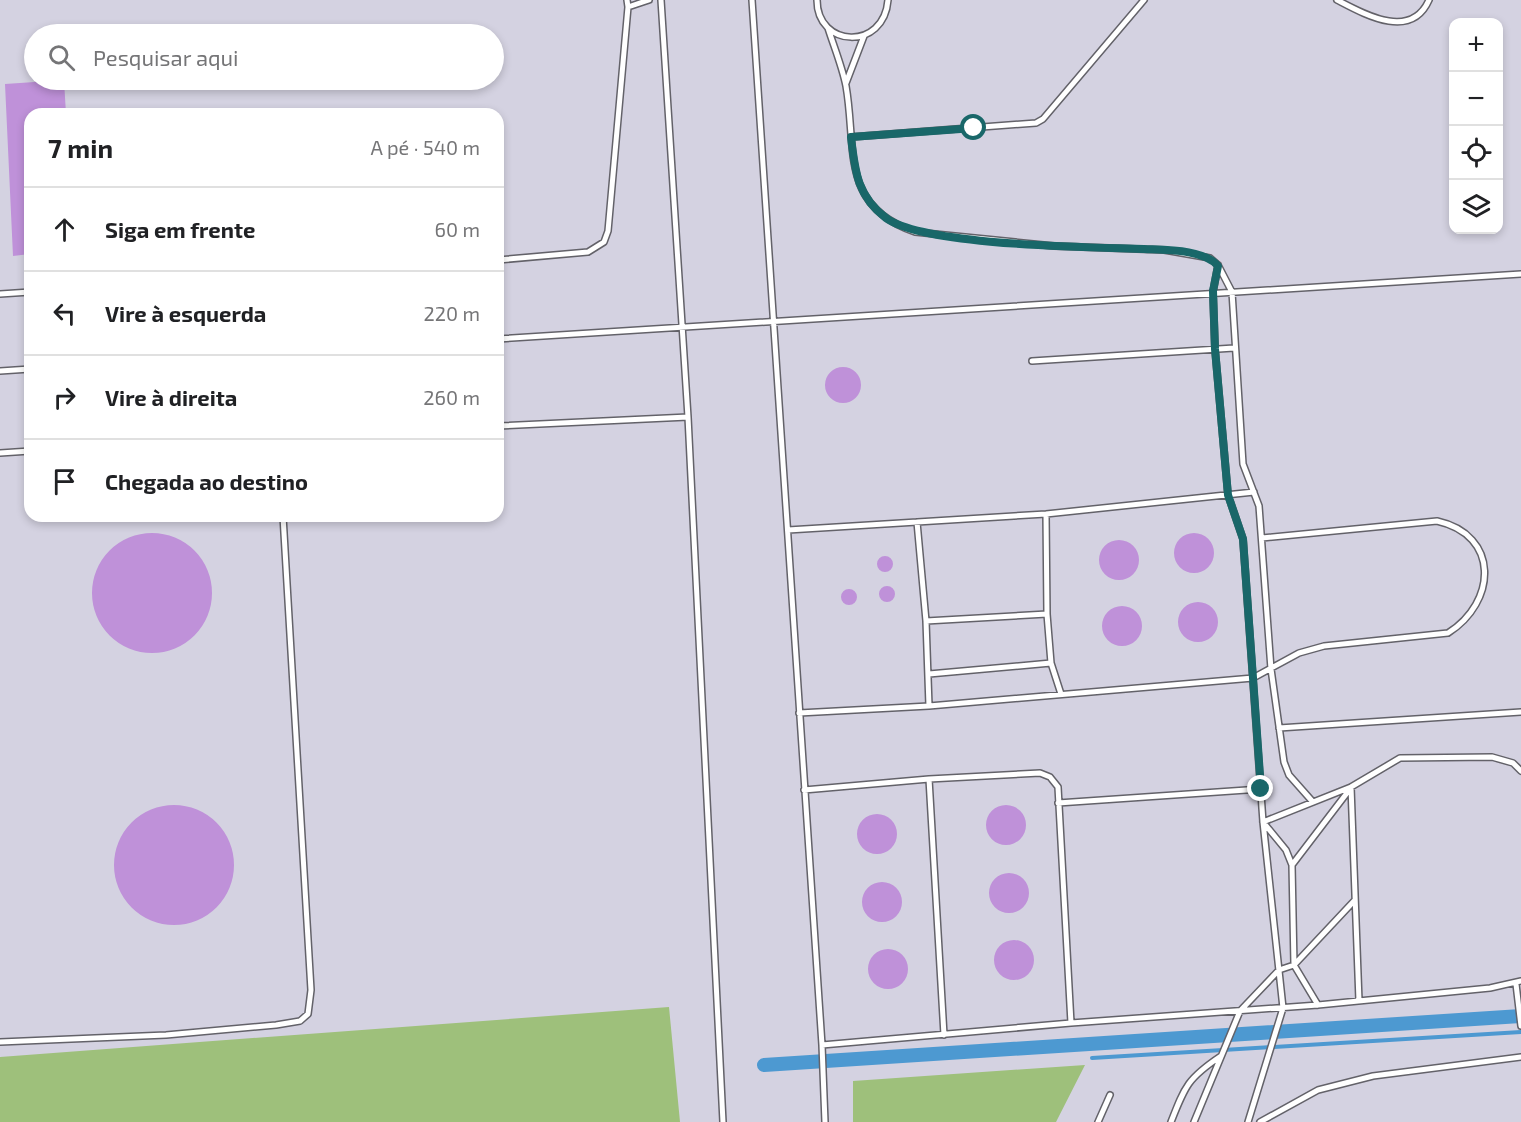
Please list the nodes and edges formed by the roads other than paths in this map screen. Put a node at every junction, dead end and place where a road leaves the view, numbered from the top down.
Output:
1 (627, 0) edge
2 (649, 0) edge
3 (661, 0) edge
4 (752, 0) edge
5 (817, 0) edge
6 (888, 0) edge
7 (1144, 0) edge
8 (1337, 0) edge
9 (1430, 0) edge
10 (628, 8) junction
11 (828, 28) junction
12 (864, 36) junction
13 (846, 85) junction
14 (851, 137) junction
15 (504, 259) edge
16 (1218, 266) junction
17 (1521, 274) edge
18 (1213, 291) junction
19 (24, 292) edge
20 (1232, 292) junction
21 (0, 294) edge
22 (775, 321) junction
23 (682, 327) junction
24 (504, 339) edge
25 (1234, 348) junction
26 (1215, 349) junction
27 (1032, 361) dead end
28 (24, 369) edge
29 (0, 371) edge
30 (688, 417) junction
31 (504, 426) edge
32 (24, 451) edge
33 (0, 453) edge
34 (1254, 492) junction
35 (1228, 495) junction
36 (1046, 514) junction
37 (283, 522) edge
38 (917, 522) junction
39 (788, 530) junction
40 (1262, 538) junction
41 (1047, 614) junction
42 (926, 621) junction
43 (1051, 663) junction
44 (1271, 669) junction
45 (929, 675) junction
46 (1253, 678) junction
47 (1061, 694) junction
48 (929, 706) junction
49 (1521, 712) edge
50 (799, 713) junction
51 (1279, 728) junction
52 (1521, 771) edge
53 (929, 778) junction
54 (1351, 787) junction
55 (1261, 789) junction
56 (804, 790) junction
57 (1312, 801) junction
58 (1058, 803) junction
59 (1263, 822) junction
60 (1292, 865) junction
61 (1355, 900) junction
62 (1294, 965) junction
63 (1279, 970) junction
64 (1518, 982) edge
65 (1359, 1001) junction
66 (1317, 1005) junction
67 (1283, 1008) junction
68 (1240, 1011) junction
69 (1071, 1023) junction
70 (1521, 1026) edge
71 (944, 1035) junction
72 (0, 1042) edge
73 (822, 1045) junction
74 (1222, 1056) junction
75 (1521, 1056) edge
76 (1110, 1095) dead end
77 (723, 1122) edge
78 (825, 1122) edge
79 (1098, 1122) edge
80 (1171, 1122) edge
81 (1194, 1122) edge
82 (1248, 1122) edge
83 (1260, 1122) edge

1 - 10 lane
2 - 10 lane
3 - 23 lane
4 - 22 lane
5 - 11 lane
6 - 12 lane
7 - 14 lane
8 - 9 lane
10 - 15 lane
11 - 12 lane
11 - 13 lane
12 - 13 lane
13 - 14 lane
14 - 16 lane
16 - 18 lane
16 - 20 lane
17 - 20 lane
18 - 20 lane
18 - 22 lane
18 - 26 lane
19 - 21 lane
20 - 25 lane
22 - 23 lane
22 - 39 lane
23 - 24 lane
23 - 30 lane
25 - 26 lane
25 - 34 lane
26 - 27 lane
26 - 35 lane
28 - 29 lane
30 - 31 lane
30 - 77 lane
32 - 33 lane
34 - 35 lane
34 - 40 lane
35 - 36 lane
35 - 46 lane
36 - 38 lane
36 - 41 lane
37 - 72 lane
38 - 39 lane
38 - 42 lane
39 - 50 lane
40 - 44 lane
40 - 44 lane
41 - 42 lane
41 - 43 lane
42 - 45 lane
43 - 45 lane
43 - 47 lane
44 - 46 lane
44 - 51 lane
45 - 48 lane
46 - 47 lane
46 - 55 lane
47 - 48 lane
48 - 50 lane
49 - 51 lane
50 - 56 lane
51 - 57 lane
52 - 54 lane
53 - 56 lane
53 - 58 lane
53 - 71 lane
54 - 57 lane
54 - 60 lane
54 - 61 lane
55 - 58 lane
55 - 59 lane
56 - 73 lane
57 - 59 lane
58 - 69 lane
59 - 60 lane
59 - 63 lane
60 - 62 lane
61 - 62 lane
61 - 65 lane
62 - 63 lane
62 - 66 lane
63 - 67 lane
63 - 68 lane
64 - 65 lane
64 - 70 lane
65 - 66 lane
66 - 67 lane
67 - 68 lane
67 - 82 lane
68 - 69 lane
68 - 74 lane
69 - 71 lane
71 - 73 lane
73 - 78 lane
74 - 80 lane
74 - 81 lane
75 - 83 lane
76 - 79 lane

